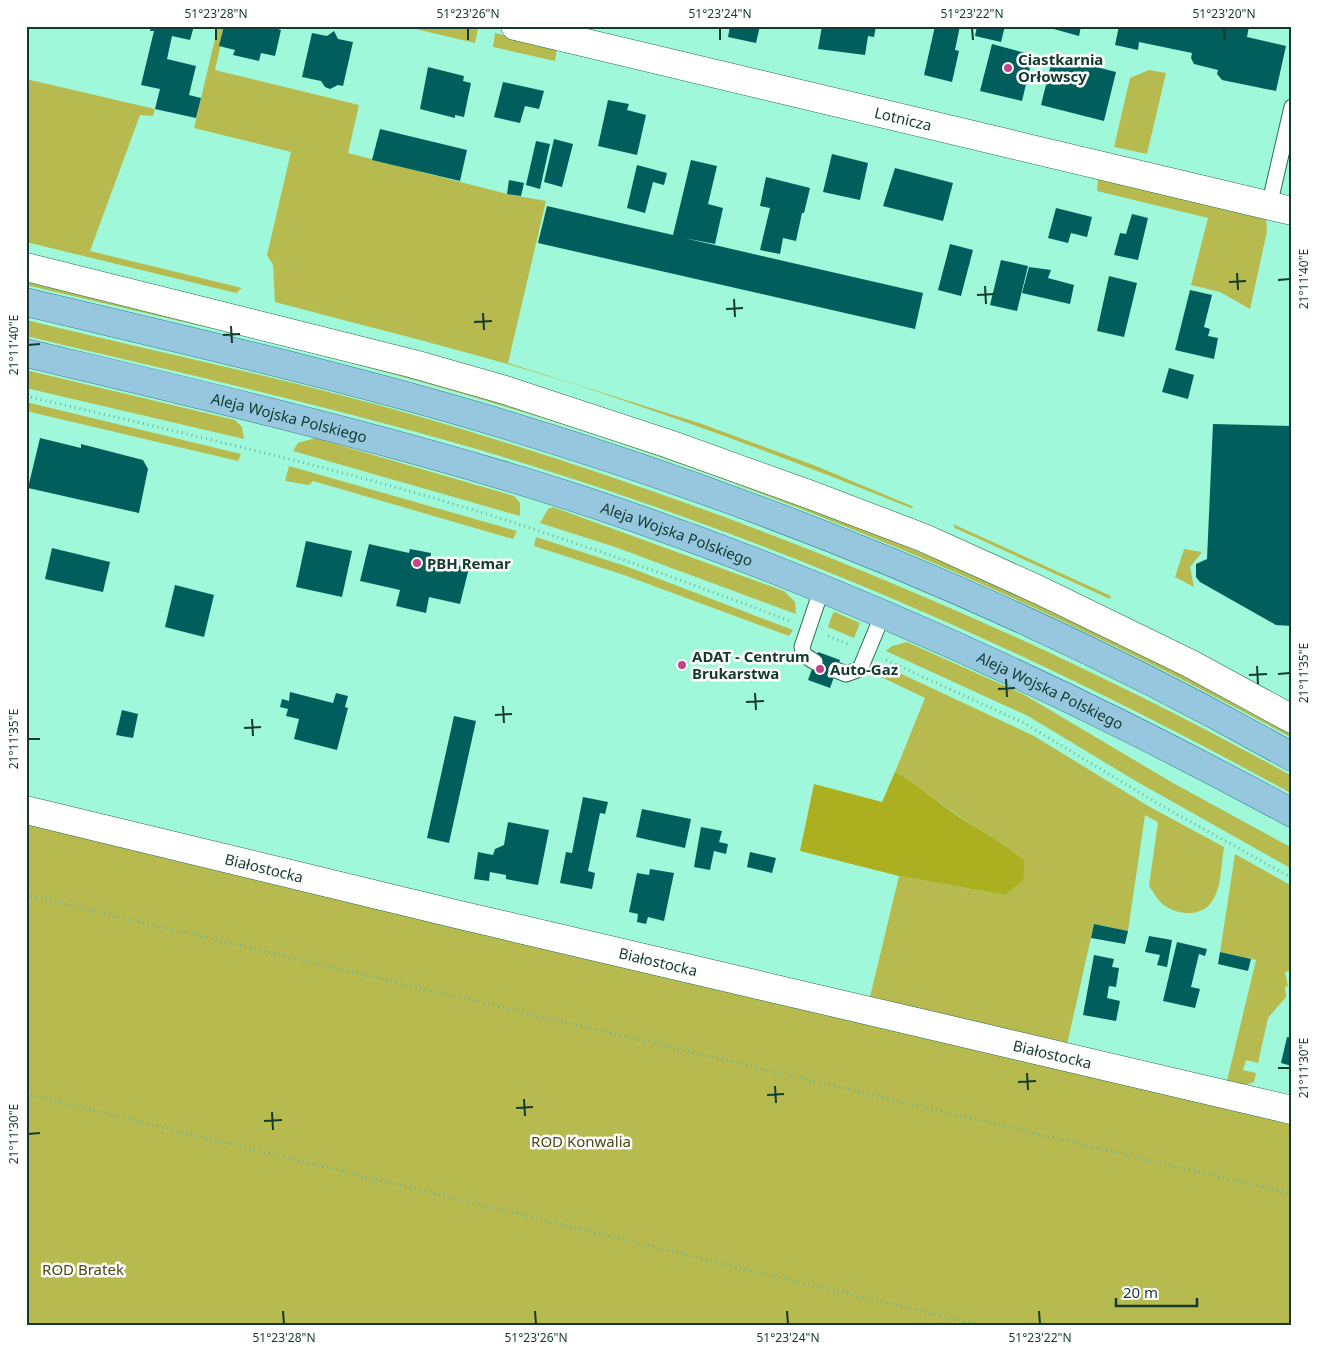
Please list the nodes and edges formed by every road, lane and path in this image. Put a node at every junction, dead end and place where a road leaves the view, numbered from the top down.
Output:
1 (515, 26) edge
2 (1292, 107) edge
3 (1280, 208) edge
4 (26, 267) edge
5 (26, 302) edge
6 (26, 353) edge
7 (26, 396) edge
8 (822, 588) junction
9 (883, 614) junction
10 (808, 628) junction
11 (868, 652) junction
12 (815, 662) dead end
13 (836, 670) dead end
14 (1292, 719) edge
15 (1292, 757) edge
16 (26, 810) edge
17 (1292, 813) edge
18 (1292, 878) edge
19 (26, 895) edge
20 (26, 1094) edge
21 (1292, 1110) edge
22 (1292, 1194) edge
23 (981, 1325) edge

1 - 3 street, Lotnicza
2 - 3 lane
4 - 14 street
5 - 15 main road
6 - 8 main road, Aleja Wojska Polskiego
7 - 10 path
8 - 9 main road, Aleja Wojska Polskiego
8 - 10 lane
9 - 11 lane
9 - 17 main road, Aleja Wojska Polskiego
10 - 11 path
10 - 12 lane
11 - 13 lane
11 - 18 path
16 - 21 street, Białostocka
19 - 22 path
20 - 23 path

